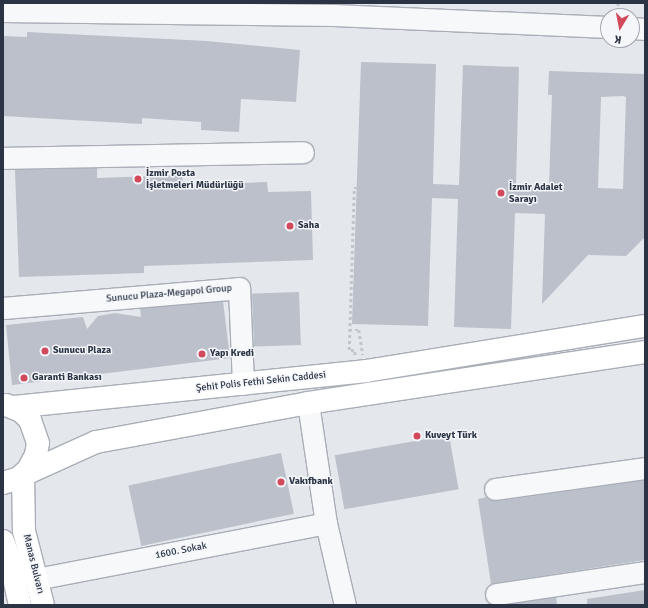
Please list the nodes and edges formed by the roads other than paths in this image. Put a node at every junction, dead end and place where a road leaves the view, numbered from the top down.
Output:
1 (272, 8) edge
2 (3, 11) edge
3 (600, 27) edge
4 (303, 152) dead end
5 (3, 158) edge
6 (3, 308) edge
7 (645, 326) edge
8 (645, 352) edge
9 (333, 375) junction
10 (243, 384) junction
11 (332, 399) junction
12 (6, 403) edge
13 (308, 403) junction
14 (645, 468) edge
15 (23, 475) junction
16 (3, 483) edge
17 (495, 489) dead end
18 (326, 523) junction
19 (3, 541) edge
20 (645, 572) edge
21 (36, 579) junction
22 (496, 594) dead end
23 (20, 605) edge
24 (42, 605) edge
25 (345, 605) edge

1 - 2 street
1 - 3 street
4 - 5 street
6 - 10 street, Sunucu Plaza-Megapol Group
7 - 9 main road
8 - 11 main road
9 - 10 main road, Şehit Polis Fethi Sekin Caddesi
9 - 11 main road, Şehit Polis Fethi Sekin Caddesi
10 - 12 main road, Şehit Polis Fethi Sekin Caddesi
11 - 13 main road
12 - 15 main road
13 - 15 main road
13 - 18 street
14 - 17 street
15 - 16 main road
15 - 21 main road, Manas Bulvarı
18 - 21 street, 1600. Sokak
18 - 25 street
19 - 23 main road
20 - 22 street
21 - 24 main road, Manas Bulvarı

